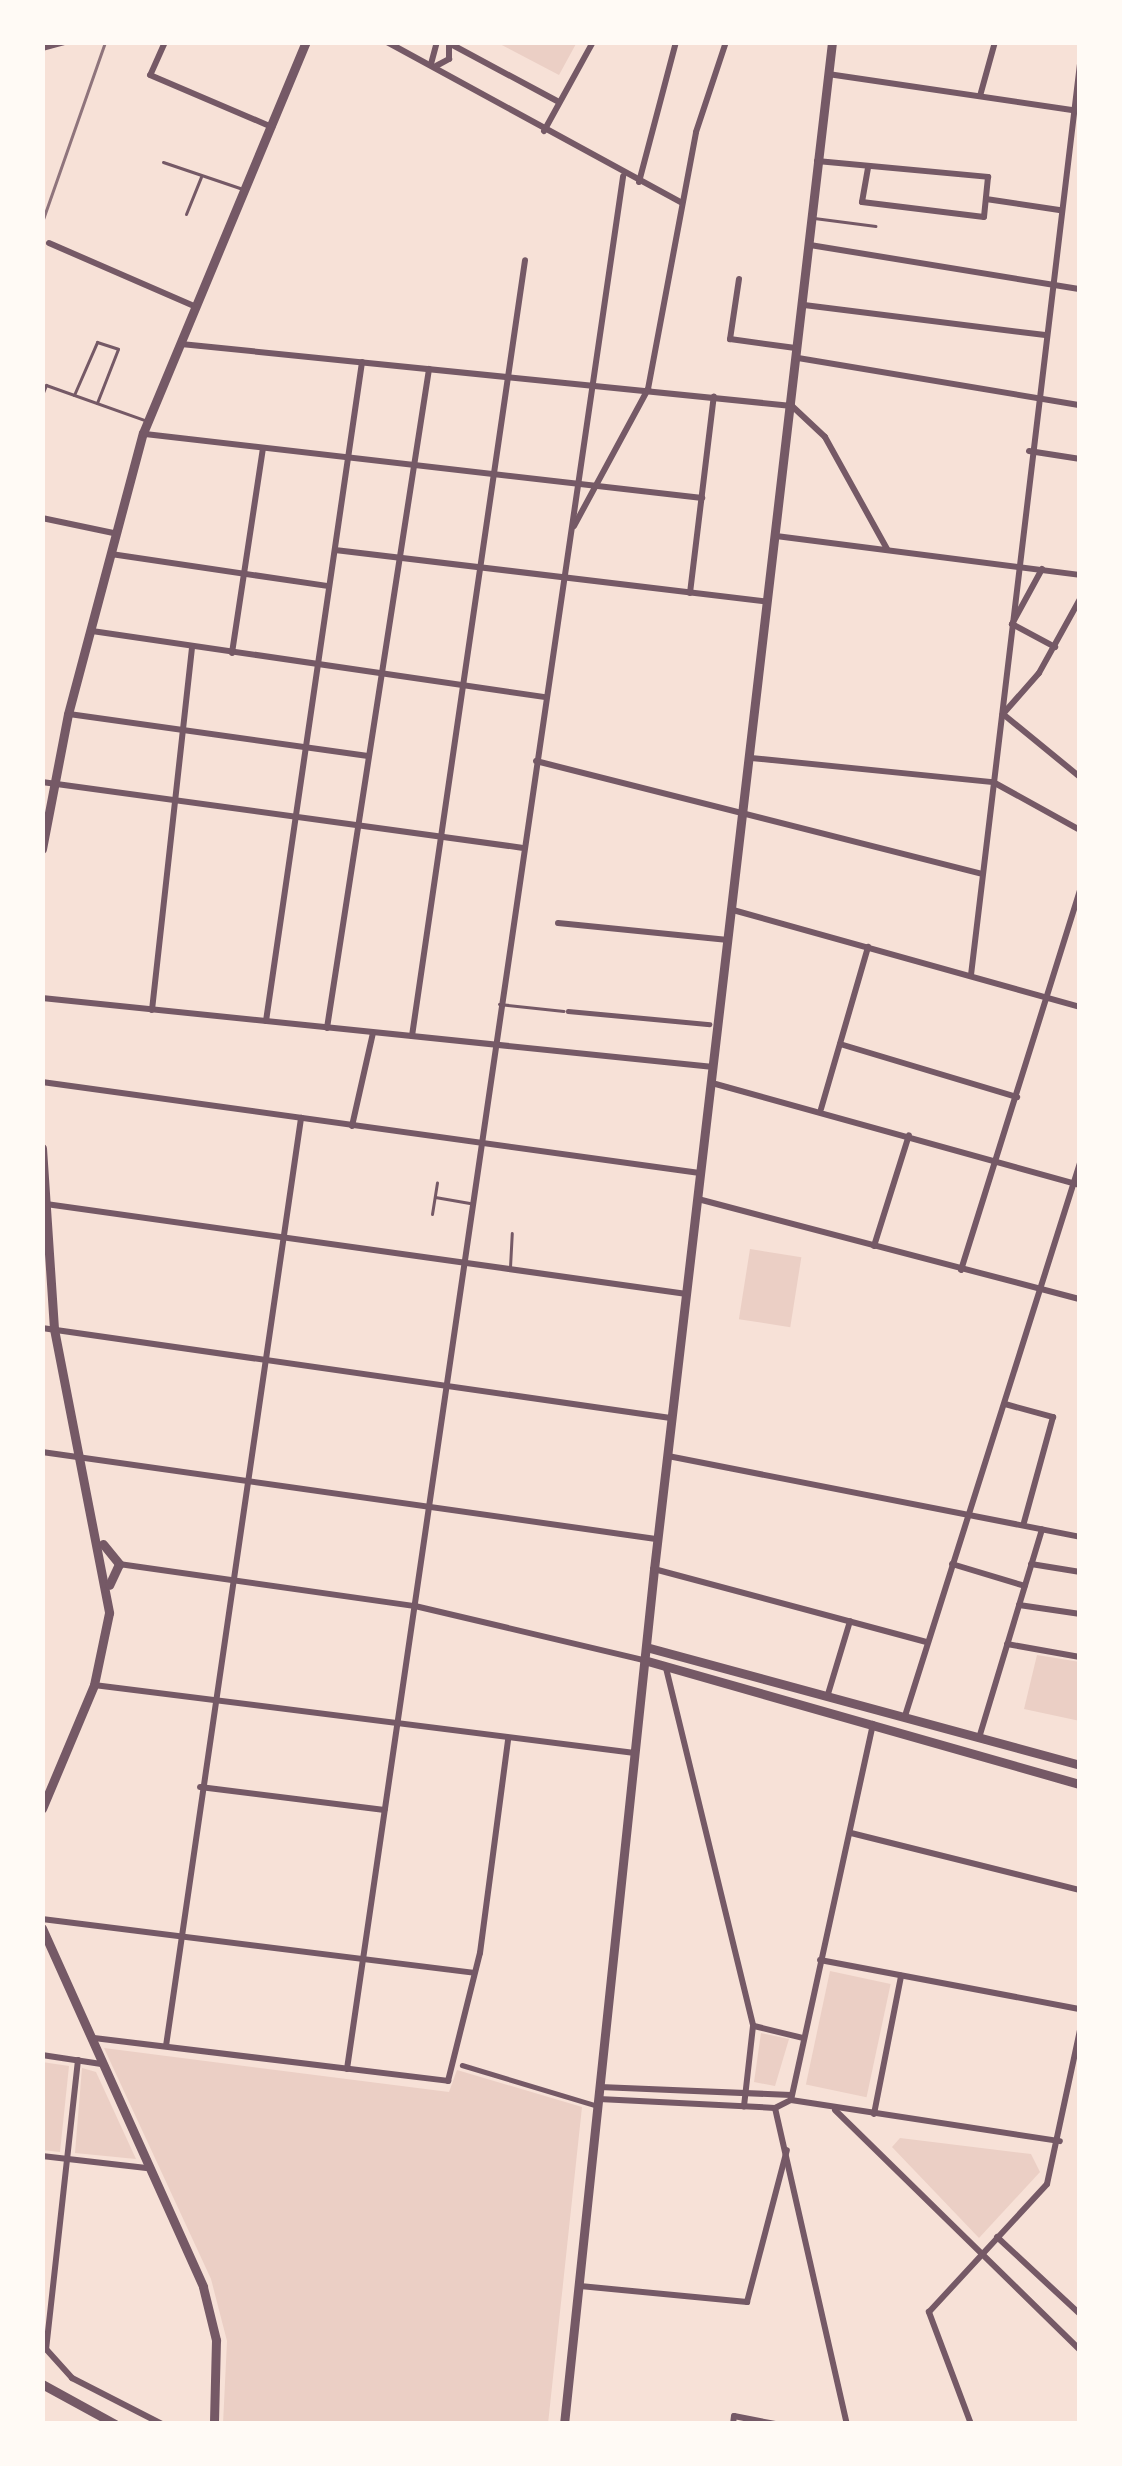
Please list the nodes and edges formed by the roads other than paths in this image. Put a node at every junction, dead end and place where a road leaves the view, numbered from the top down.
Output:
1 (64, 42) edge
2 (165, 42) edge
3 (305, 42) edge
4 (387, 42) edge
5 (437, 42) edge
6 (447, 42) edge
7 (592, 42) edge
8 (676, 42) edge
9 (726, 42) edge
10 (832, 42) edge
11 (995, 42) edge
12 (42, 48) edge
13 (1080, 64) edge
14 (433, 66) junction
15 (828, 74) junction
16 (980, 97) junction
17 (559, 102) junction
18 (1070, 108) junction
19 (1080, 111) edge
20 (272, 127) junction
21 (544, 131) junction
22 (818, 161) junction
23 (164, 162) dead end
24 (868, 167) junction
25 (202, 173) junction
26 (623, 176) junction
27 (639, 182) junction
28 (245, 190) junction
29 (986, 199) junction
30 (681, 202) junction
31 (1060, 210) junction
32 (186, 214) dead end
33 (812, 218) junction
34 (875, 226) dead end
35 (50, 243) dead end
36 (810, 245) junction
37 (525, 260) dead end
38 (739, 279) dead end
39 (1051, 286) junction
40 (1080, 289) edge
41 (804, 305) junction
42 (196, 307) junction
43 (1045, 334) junction
44 (181, 344) junction
45 (798, 353) junction
46 (362, 362) junction
47 (428, 369) junction
48 (509, 376) junction
49 (593, 384) junction
50 (648, 389) junction
51 (42, 395) edge
52 (74, 395) junction
53 (714, 396) junction
54 (1039, 396) junction
55 (97, 403) junction
56 (1080, 405) edge
57 (792, 406) junction
58 (148, 421) junction
59 (143, 433) junction
60 (263, 448) junction
61 (1030, 451) junction
62 (348, 458) junction
63 (1080, 460) edge
64 (414, 464) junction
65 (496, 473) junction
66 (578, 481) junction
67 (598, 484) junction
68 (702, 498) junction
69 (42, 518) edge
70 (113, 533) junction
71 (571, 533) junction
72 (776, 536) junction
73 (887, 549) junction
74 (335, 550) junction
75 (107, 553) junction
76 (399, 558) junction
77 (1017, 565) junction
78 (484, 567) junction
79 (1042, 568) junction
80 (244, 574) junction
81 (1080, 575) edge
82 (563, 577) junction
83 (329, 586) junction
84 (690, 593) junction
85 (1080, 599) edge
86 (768, 602) junction
87 (1012, 624) junction
88 (88, 631) junction
89 (192, 647) junction
90 (1055, 647) junction
91 (232, 653) junction
92 (317, 663) junction
93 (382, 672) junction
94 (465, 685) junction
95 (545, 697) junction
96 (1003, 713) junction
97 (68, 714) junction
98 (183, 730) junction
99 (304, 747) junction
100 (368, 756) junction
101 (751, 758) junction
102 (536, 761) junction
103 (1080, 777) edge
104 (47, 780) edge
105 (993, 782) junction
106 (177, 797) junction
107 (744, 815) junction
108 (296, 816) junction
109 (359, 825) junction
110 (1080, 830) edge
111 (440, 836) junction
112 (521, 848) junction
113 (42, 849) edge
114 (980, 873) junction
115 (1080, 890) edge
116 (733, 910) junction
117 (558, 923) dead end
118 (729, 940) junction
119 (868, 947) junction
120 (971, 975) junction
121 (1047, 997) junction
122 (42, 998) edge
123 (499, 1004) junction
124 (1080, 1007) edge
125 (152, 1010) junction
126 (566, 1011) joint
127 (266, 1021) junction
128 (709, 1024) dead end
129 (327, 1028) junction
130 (373, 1033) junction
131 (412, 1036) junction
132 (840, 1044) junction
133 (494, 1046) junction
134 (713, 1067) junction
135 (42, 1082) edge
136 (712, 1083) junction
137 (1017, 1097) junction
138 (821, 1109) junction
139 (301, 1118) junction
140 (352, 1126) junction
141 (909, 1136) junction
142 (483, 1142) junction
143 (42, 1148) edge
144 (996, 1163) junction
145 (1080, 1163) edge
146 (700, 1173) junction
147 (437, 1182) dead end
148 (1077, 1184) edge
149 (435, 1197) junction
150 (698, 1199) junction
151 (473, 1203) junction
152 (46, 1204) junction
153 (432, 1214) dead end
154 (512, 1233) dead end
155 (282, 1238) junction
156 (874, 1247) junction
157 (45, 1255) edge
158 (464, 1264) junction
159 (510, 1270) junction
160 (962, 1270) junction
161 (1043, 1290) junction
162 (687, 1294) junction
163 (1080, 1299) edge
164 (48, 1328) edge
165 (265, 1358) junction
166 (446, 1386) junction
167 (1005, 1404) junction
168 (671, 1418) junction
169 (42, 1452) edge
170 (668, 1456) junction
171 (77, 1457) junction
172 (246, 1481) junction
173 (429, 1506) junction
174 (970, 1510) junction
175 (1023, 1523) junction
176 (1043, 1528) junction
177 (1080, 1537) edge
178 (99, 1539) junction
179 (657, 1539) junction
180 (119, 1564) junction
181 (952, 1564) junction
182 (1031, 1564) junction
183 (654, 1569) junction
184 (1080, 1572) edge
185 (230, 1577) junction
186 (1025, 1586) junction
187 (108, 1587) junction
188 (1019, 1605) junction
189 (415, 1606) junction
190 (1080, 1614) edge
191 (850, 1621) junction
192 (927, 1642) junction
193 (1007, 1644) junction
194 (646, 1647) junction
195 (1080, 1657) edge
196 (644, 1660) junction
197 (666, 1668) junction
198 (94, 1685) junction
199 (828, 1694) junction
200 (212, 1702) junction
201 (905, 1716) junction
202 (873, 1724) junction
203 (399, 1726) junction
204 (979, 1738) junction
205 (508, 1739) junction
206 (635, 1753) junction
207 (1080, 1765) edge
208 (1080, 1784) edge
209 (200, 1787) junction
210 (42, 1809) edge
211 (385, 1810) junction
212 (850, 1832) junction
213 (1080, 1890) edge
214 (42, 1924) edge
215 (180, 1934) junction
216 (820, 1960) junction
217 (362, 1961) junction
218 (474, 1973) junction
219 (902, 1975) junction
220 (1080, 2009) edge
221 (753, 2026) junction
222 (1080, 2030) edge
223 (90, 2038) junction
224 (802, 2038) junction
225 (166, 2046) junction
226 (42, 2055) edge
227 (78, 2060) junction
228 (101, 2064) junction
229 (462, 2065) dead end
230 (346, 2068) junction
231 (746, 2093) junction
232 (599, 2097) junction
233 (791, 2097) junction
234 (744, 2106) junction
235 (776, 2108) junction
236 (835, 2110) junction
237 (874, 2114) junction
238 (1060, 2140) junction
239 (787, 2150) junction
240 (42, 2156) edge
241 (67, 2158) junction
242 (146, 2168) junction
243 (998, 2237) junction
244 (977, 2258) junction
245 (577, 2286) junction
246 (1080, 2314) edge
247 (1080, 2350) edge
248 (42, 2384) edge
249 (115, 2424) edge
250 (162, 2424) edge
251 (214, 2424) edge
252 (564, 2424) edge
253 (733, 2424) edge
254 (775, 2424) edge
255 (847, 2424) edge
256 (971, 2424) edge

1 - 12 street
2 - 20 street
3 - 20 street
4 - 14 street
5 - 14 street
6 - 14 street
6 - 17 street
7 - 17 street
8 - 27 street
9 - 30 street
10 - 15 street
11 - 16 street
13 - 18 street
14 - 21 street
15 - 16 street
15 - 22 street
16 - 18 street
17 - 21 street
18 - 19 street
18 - 31 street
20 - 28 street
21 - 26 street
22 - 24 street
22 - 33 street
23 - 25 lane
24 - 29 street
24 - 29 street
25 - 28 lane
25 - 32 lane
26 - 27 street
26 - 49 street
27 - 30 street
28 - 42 street
29 - 31 street
30 - 50 street
31 - 39 street
33 - 34 lane
33 - 36 street
35 - 42 street
36 - 39 street
36 - 41 street
37 - 48 street
38 - 45 street
39 - 40 street
39 - 43 street
41 - 43 street
41 - 45 street
42 - 44 street
43 - 54 street
44 - 46 street
44 - 58 street
45 - 54 street
45 - 57 street
46 - 47 street
46 - 62 street
47 - 48 street
47 - 64 street
48 - 49 street
48 - 65 street
49 - 50 street
49 - 66 street
50 - 53 street
50 - 67 street
51 - 52 lane
52 - 55 lane
52 - 55 lane
53 - 57 street
53 - 68 street
54 - 56 street
54 - 61 street
55 - 58 lane
57 - 72 street
57 - 73 street
58 - 59 street
59 - 60 street
59 - 70 street
60 - 62 street
60 - 80 street
61 - 63 street
61 - 77 street
62 - 64 street
62 - 74 street
64 - 65 street
64 - 76 street
65 - 66 street
65 - 78 street
66 - 67 street
66 - 71 street
67 - 68 street
67 - 71 street
68 - 84 street
69 - 70 street
70 - 75 street
71 - 82 street
72 - 73 street
72 - 86 street
73 - 77 street
74 - 76 street
74 - 83 street
75 - 80 street
75 - 88 street
76 - 78 street
76 - 93 street
77 - 79 street
77 - 87 street
78 - 82 street
78 - 94 street
79 - 81 street
79 - 87 street
80 - 83 street
80 - 91 street
82 - 84 street
82 - 95 street
83 - 92 street
84 - 86 street
85 - 90 street
86 - 101 street
87 - 90 street
87 - 96 street
88 - 89 street
88 - 97 street
89 - 91 street
89 - 98 street
90 - 96 street
91 - 92 street
92 - 93 street
92 - 99 street
93 - 94 street
93 - 100 street
94 - 95 street
94 - 111 street
95 - 102 street
96 - 103 street
96 - 105 street
97 - 98 street
97 - 104 street
98 - 99 street
98 - 106 street
99 - 100 street
99 - 108 street
100 - 109 street
101 - 105 street
101 - 107 street
102 - 107 street
102 - 112 street
104 - 106 street
104 - 113 street
105 - 110 street
105 - 114 street
106 - 108 street
106 - 125 street
107 - 114 street
107 - 116 street
108 - 109 street
108 - 127 street
109 - 111 street
109 - 129 street
111 - 112 street
111 - 131 street
112 - 123 street
114 - 120 street
115 - 121 street
116 - 118 street
116 - 119 street
117 - 118 street
118 - 134 street
119 - 120 street
119 - 132 street
120 - 121 street
121 - 124 street
121 - 137 street
122 - 125 street
123 - 126 lane
123 - 133 street
125 - 127 street
126 - 128 street
127 - 129 street
129 - 130 street
130 - 131 street
130 - 140 street
131 - 133 street
132 - 137 street
132 - 138 street
133 - 134 street
133 - 142 street
134 - 136 street
135 - 139 street
136 - 138 street
136 - 146 street
137 - 144 street
138 - 141 street
139 - 140 street
139 - 155 street
140 - 142 street
141 - 144 street
141 - 156 street
142 - 146 street
142 - 151 street
143 - 152 street
144 - 148 street
144 - 160 street
145 - 148 street
146 - 150 street
147 - 149 lane
148 - 161 street
149 - 151 lane
149 - 153 lane
150 - 156 street
150 - 162 street
151 - 158 street
152 - 155 street
152 - 157 street
154 - 159 lane
155 - 158 street
155 - 165 street
156 - 160 street
157 - 164 street
158 - 159 street
158 - 166 street
159 - 162 street
160 - 161 street
161 - 163 street
161 - 167 street
162 - 168 street
164 - 165 street
164 - 171 street
165 - 166 street
165 - 172 street
166 - 168 street
166 - 173 street
167 - 174 street
167 - 175 street
168 - 170 street
169 - 171 street
170 - 174 street
170 - 179 street
171 - 172 street
171 - 178 street
172 - 173 street
172 - 185 street
173 - 179 street
173 - 189 street
174 - 175 street
174 - 181 street
175 - 176 street
176 - 177 street
176 - 182 street
178 - 180 street
178 - 187 street
179 - 183 street
180 - 185 street
180 - 187 street
181 - 186 street
181 - 192 street
182 - 184 street
182 - 186 street
183 - 191 street
183 - 194 street
185 - 189 street
185 - 200 street
186 - 188 street
187 - 198 street
188 - 190 street
188 - 193 street
189 - 196 street
189 - 203 street
191 - 192 street
191 - 199 street
192 - 201 street
193 - 195 street
193 - 204 street
194 - 196 street
194 - 199 street
196 - 197 street
196 - 206 street
197 - 202 street
197 - 221 street
198 - 200 street
198 - 210 street
199 - 201 street
200 - 203 street
200 - 209 street
201 - 204 street
202 - 208 street
202 - 212 street
203 - 205 street
203 - 211 street
204 - 207 street
205 - 206 street
205 - 218 street
206 - 232 street
209 - 211 street
209 - 215 street
211 - 217 street
212 - 213 street
212 - 216 street
214 - 215 street
214 - 223 street
215 - 217 street
215 - 225 street
216 - 219 street
216 - 224 street
217 - 218 street
217 - 230 street
218 - 230 street
219 - 220 street
219 - 237 street
221 - 224 street
221 - 231 street
222 - 238 street
223 - 225 street
223 - 228 street
224 - 233 street
225 - 230 street
226 - 227 street
227 - 228 street
227 - 241 street
228 - 242 street
229 - 232 street
231 - 232 street
231 - 233 street
231 - 234 street
232 - 234 street
232 - 245 street
233 - 235 street
233 - 236 street
234 - 235 street
235 - 239 street
236 - 237 street
236 - 244 street
237 - 238 street
238 - 243 street
239 - 245 street
239 - 255 street
240 - 241 street
241 - 242 street
241 - 250 street
242 - 251 street
243 - 244 street
243 - 246 street
244 - 247 street
244 - 256 street
245 - 252 street
248 - 249 street
253 - 254 street

